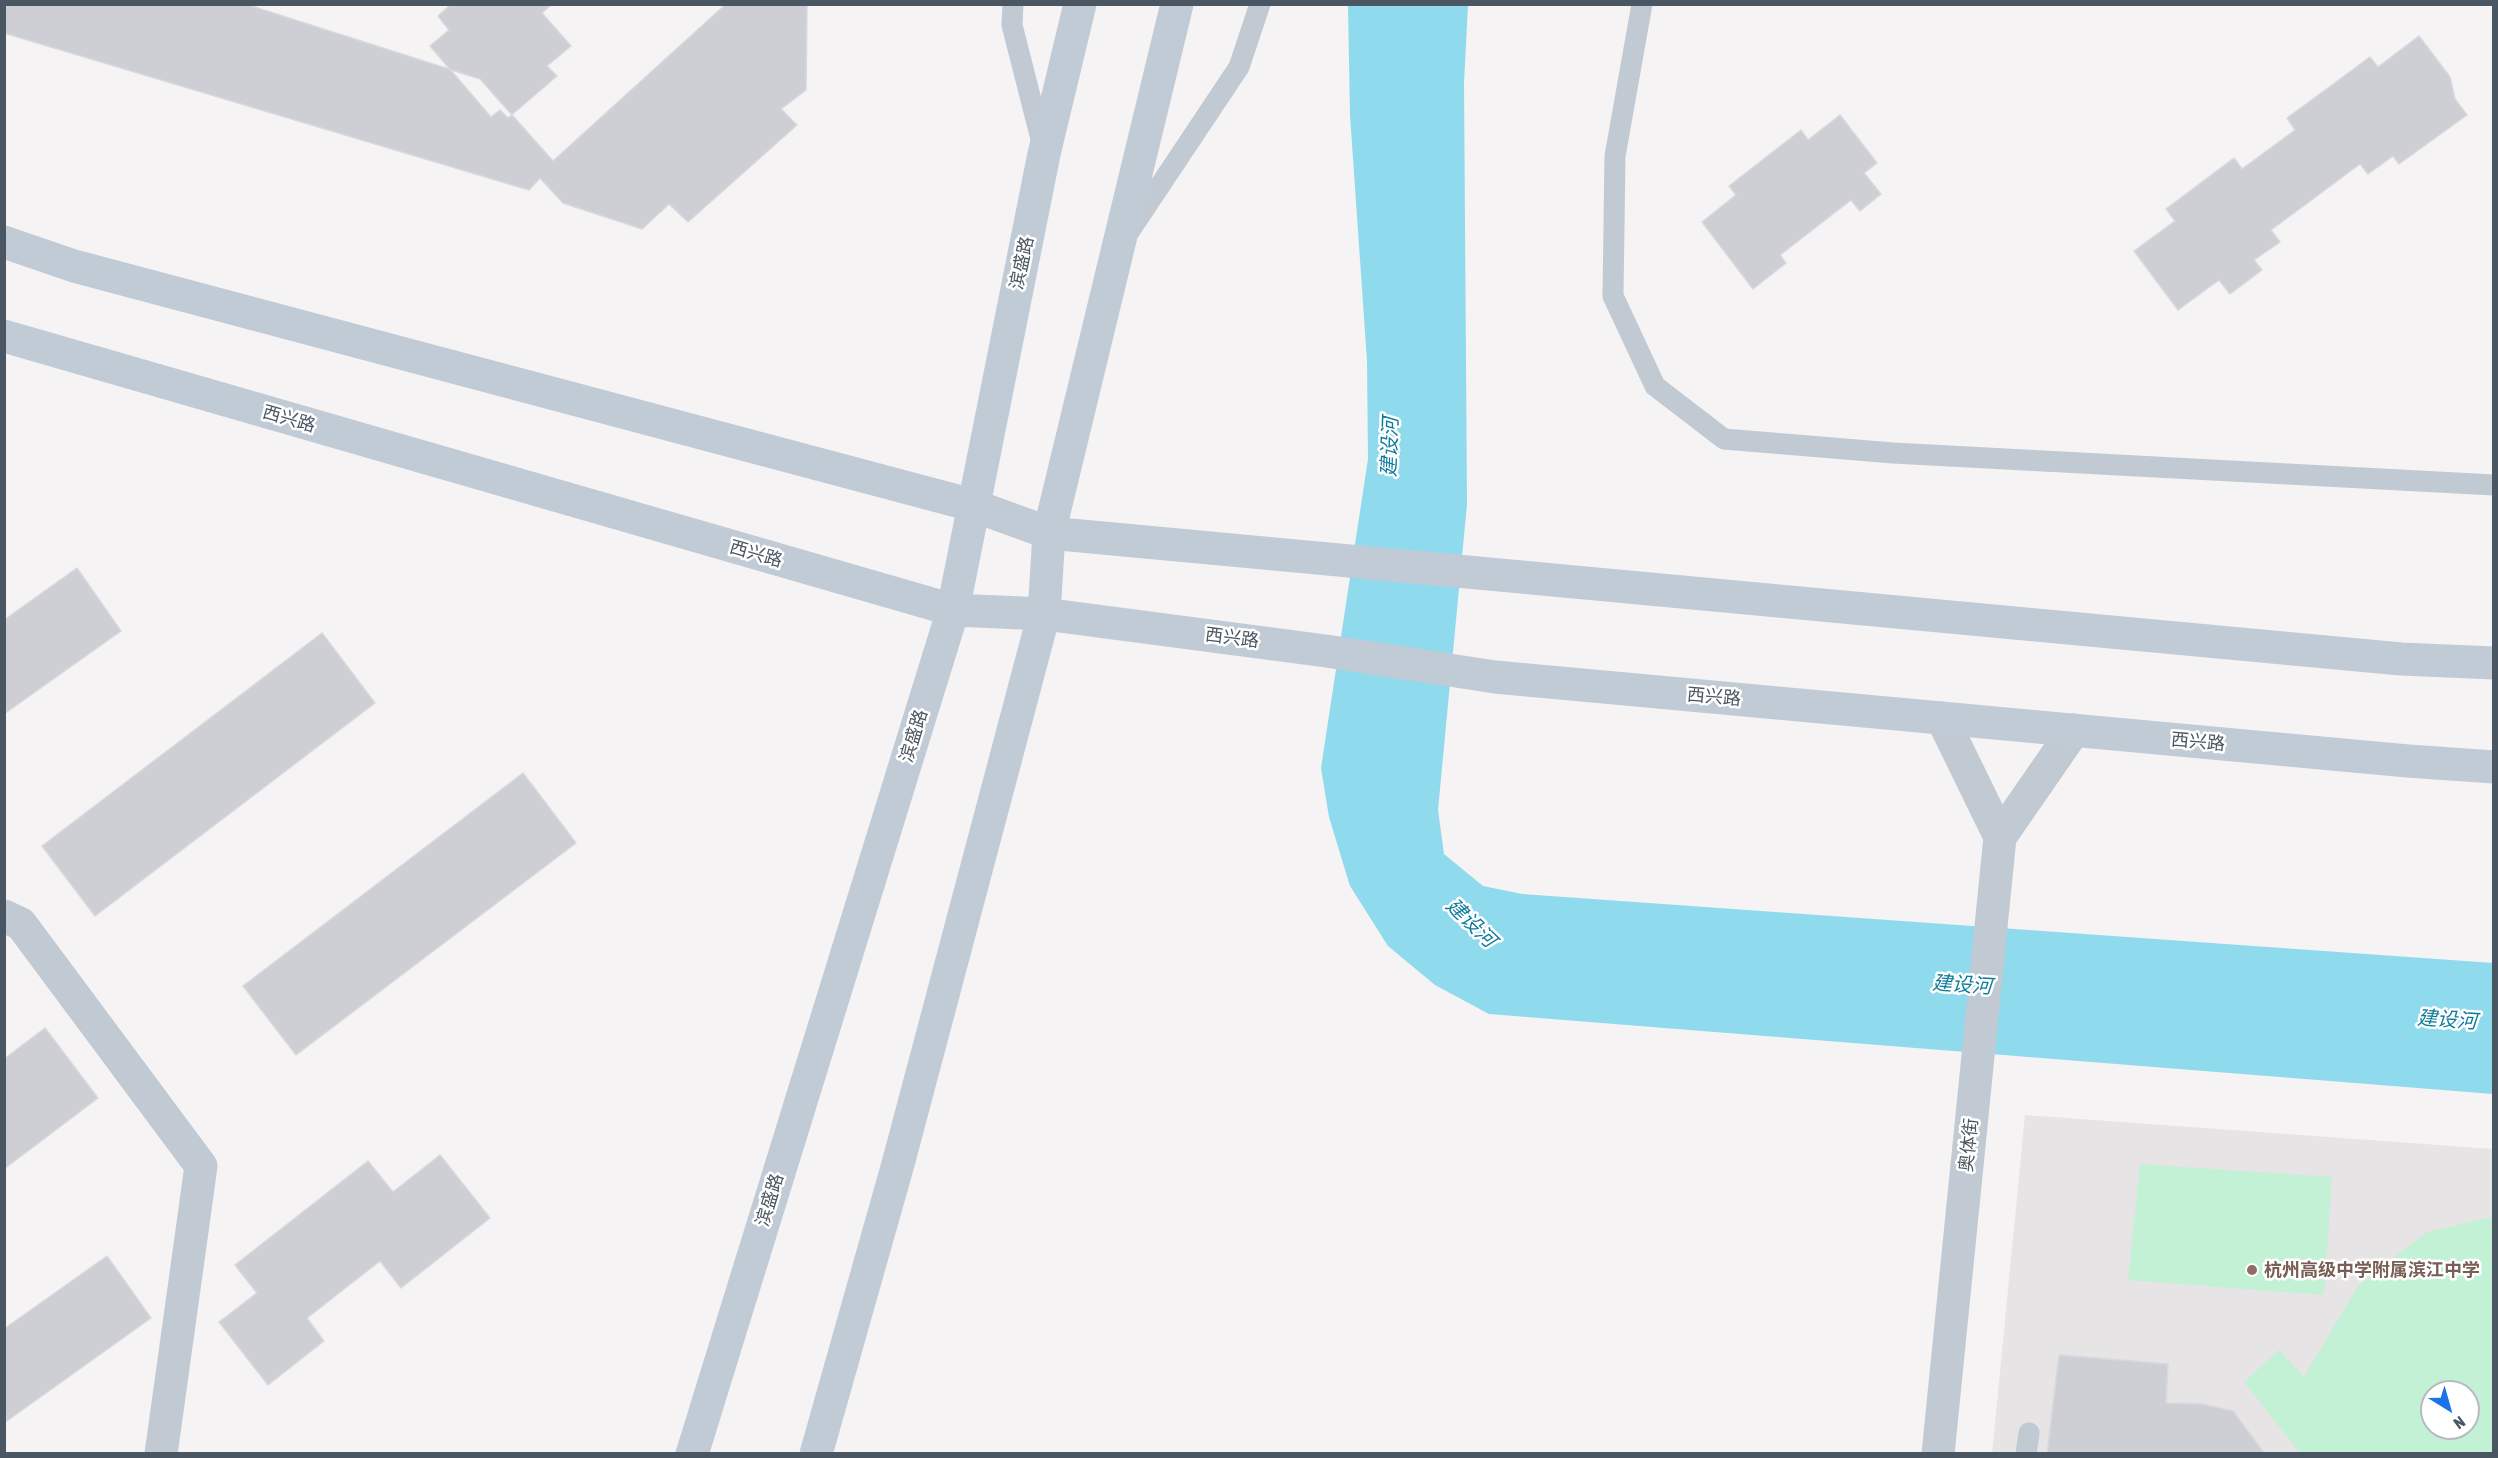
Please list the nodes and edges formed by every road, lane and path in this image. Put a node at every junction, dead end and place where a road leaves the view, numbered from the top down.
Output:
1 (1013, 4) edge
2 (1080, 4) edge
3 (1177, 4) edge
4 (1260, 4) edge
5 (1642, 4) edge
6 (1044, 154) junction
7 (4, 243) edge
8 (1118, 247) junction
9 (4, 336) edge
10 (2493, 485) edge
11 (972, 506) junction
12 (1049, 533) junction
13 (953, 610) junction
14 (1044, 614) junction
15 (2493, 663) edge
16 (1942, 718) junction
17 (2074, 730) junction
18 (2493, 767) edge
19 (2000, 837) junction
20 (4, 916) edge
21 (161, 1454) edge
22 (692, 1454) edge
23 (816, 1454) edge
24 (1938, 1454) edge

1 - 6 lane
2 - 6 main road, 滨盛路
3 - 8 main road
4 - 8 lane
5 - 10 lane
6 - 11 main road, 滨盛路
7 - 11 main road
8 - 12 main road
9 - 13 main road, 西兴路
11 - 12 main road
11 - 13 main road, 滨盛路
12 - 14 main road
12 - 15 main road
13 - 14 main road, 西兴路
13 - 22 main road, 滨盛路
14 - 16 main road, 西兴路
14 - 23 main road
16 - 17 main road, 西兴路
16 - 19 street
17 - 18 main road, 西兴路
17 - 19 street, 奥体街
19 - 24 street, 奥体街
20 - 21 street

